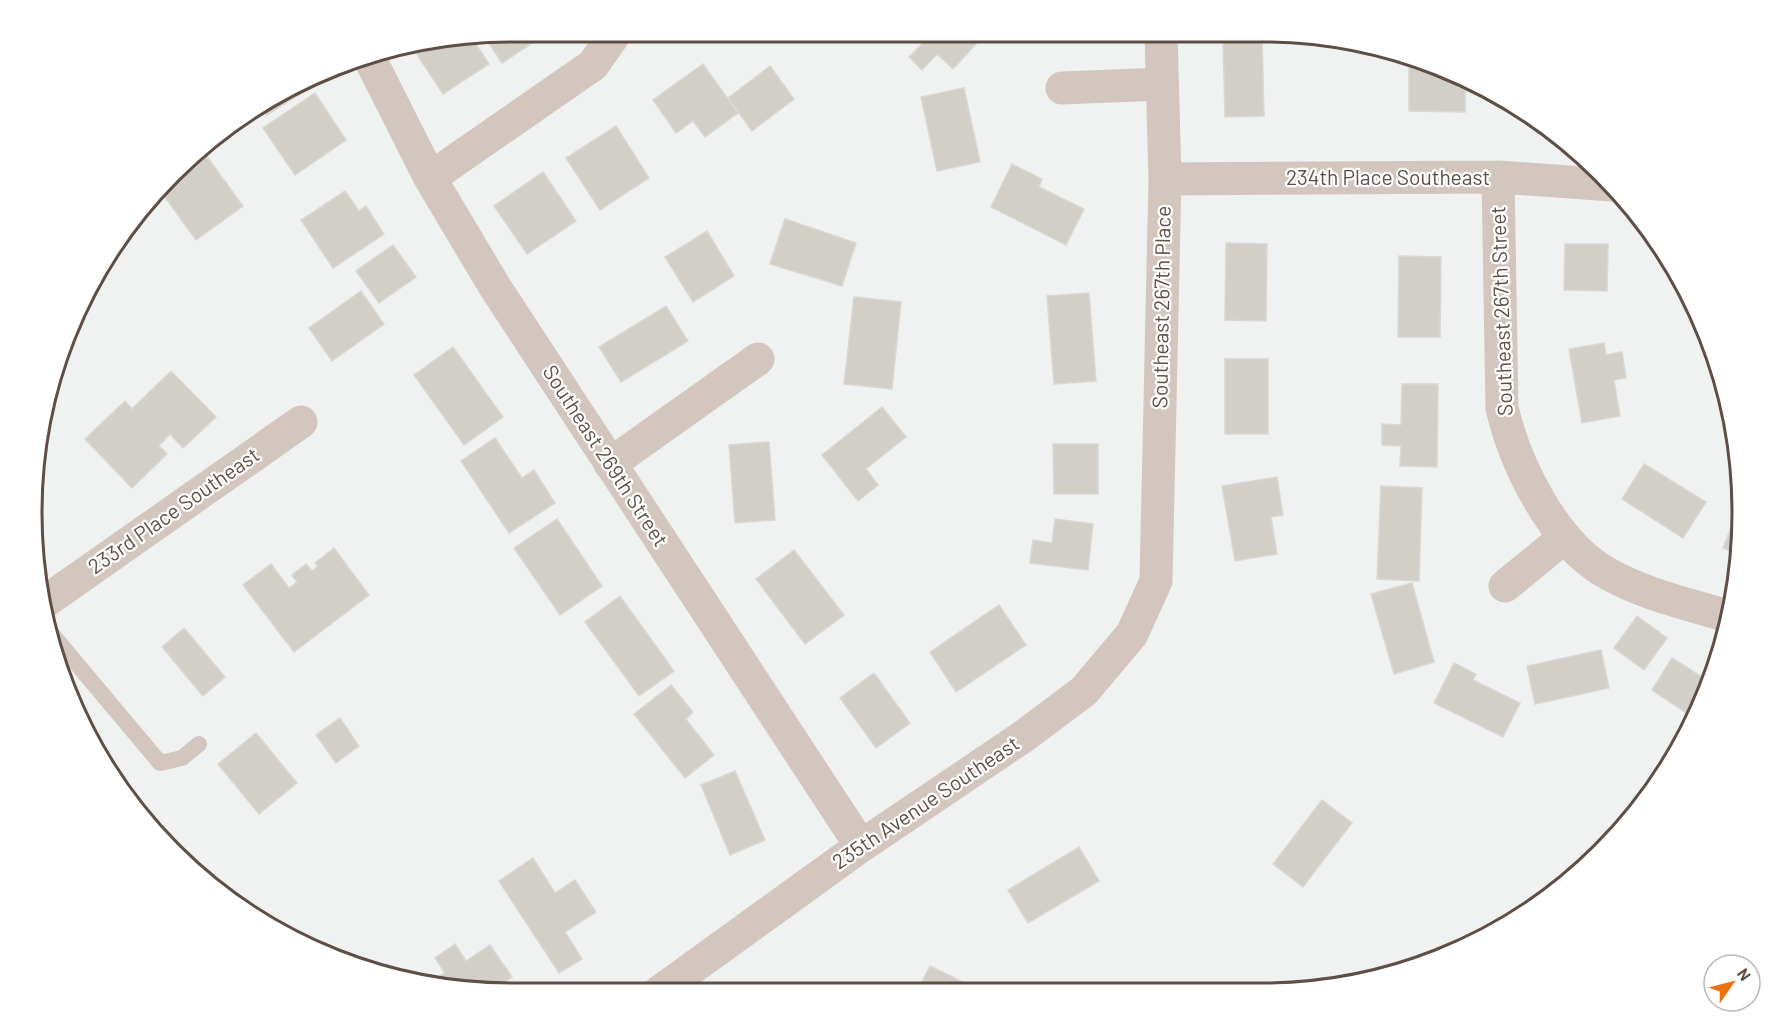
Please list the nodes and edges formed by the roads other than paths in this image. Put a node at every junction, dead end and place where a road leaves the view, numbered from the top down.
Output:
1 (609, 42) edge
2 (1161, 42) edge
3 (372, 64) edge
4 (1162, 84) junction
5 (1062, 88) dead end
6 (1498, 177) junction
7 (430, 178) junction
8 (1165, 179) junction
9 (1597, 183) edge
10 (758, 359) dead end
11 (301, 422) dead end
12 (610, 464) junction
13 (1564, 537) junction
14 (1156, 581) joint
15 (1505, 586) dead end
16 (50, 598) edge
17 (1721, 614) edge
18 (61, 645) edge
19 (199, 744) dead end
20 (861, 846) junction
21 (671, 983) edge

1 - 7 street
2 - 4 street, Southeast 267th Place
3 - 7 street, Southeast 269th Street
4 - 5 street
4 - 8 street, Southeast 267th Place
6 - 8 street, 234th Place Southeast
6 - 9 street, 234th Place Southeast
6 - 13 street, Southeast 267th Street
7 - 12 street, Southeast 269th Street
8 - 14 street, Southeast 267th Place
10 - 12 street
11 - 16 street, 233rd Place Southeast
12 - 20 street, Southeast 269th Street
13 - 15 street
13 - 17 street, Southeast 267th Street
14 - 20 street, 235th Avenue Southeast
18 - 19 lane
20 - 21 street, 235th Avenue Southeast

